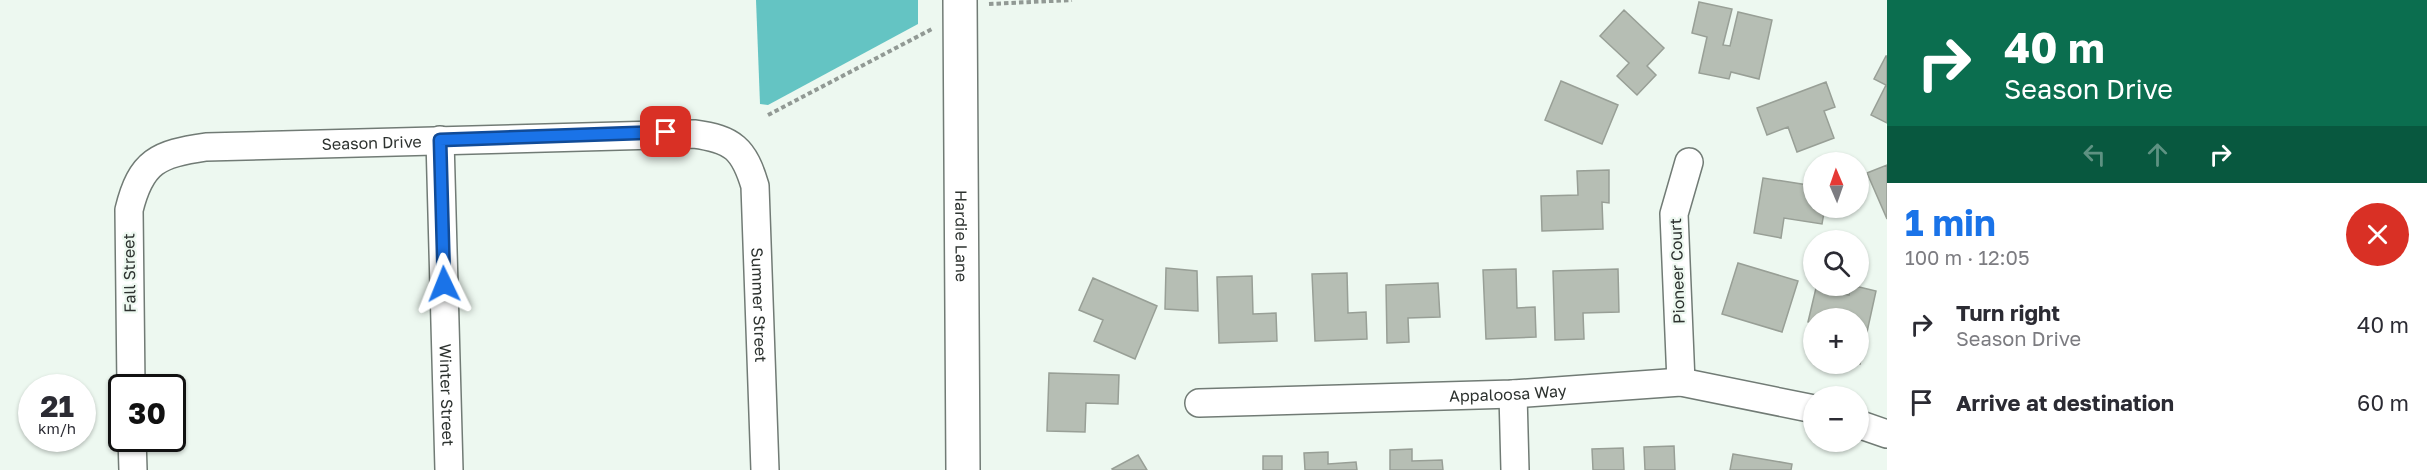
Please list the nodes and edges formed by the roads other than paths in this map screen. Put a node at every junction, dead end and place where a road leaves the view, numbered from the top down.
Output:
1 (960, 3) edge
2 (440, 140) junction
3 (736, 146) joint
4 (1689, 162) dead end
5 (150, 165) joint
6 (131, 374) edge
7 (1681, 382) junction
8 (1513, 394) junction
9 (1199, 403) dead end
10 (1803, 407) edge
11 (1869, 428) edge
12 (1887, 434) edge
13 (132, 452) edge
14 (133, 470) edge
15 (449, 470) edge
16 (765, 470) edge
17 (963, 470) edge
18 (1515, 470) edge

1 - 17 street, Hardie Lane
2 - 3 street, Season Drive
2 - 5 street, Season Drive
2 - 15 street, Winter Street
3 - 16 street, Summer Street
4 - 7 street, Pioneer Court
5 - 6 street, Fall Street
7 - 8 street, Appaloosa Way
7 - 10 street, Appaloosa Way
8 - 9 street, Appaloosa Way
8 - 18 street
11 - 12 street
13 - 14 street

